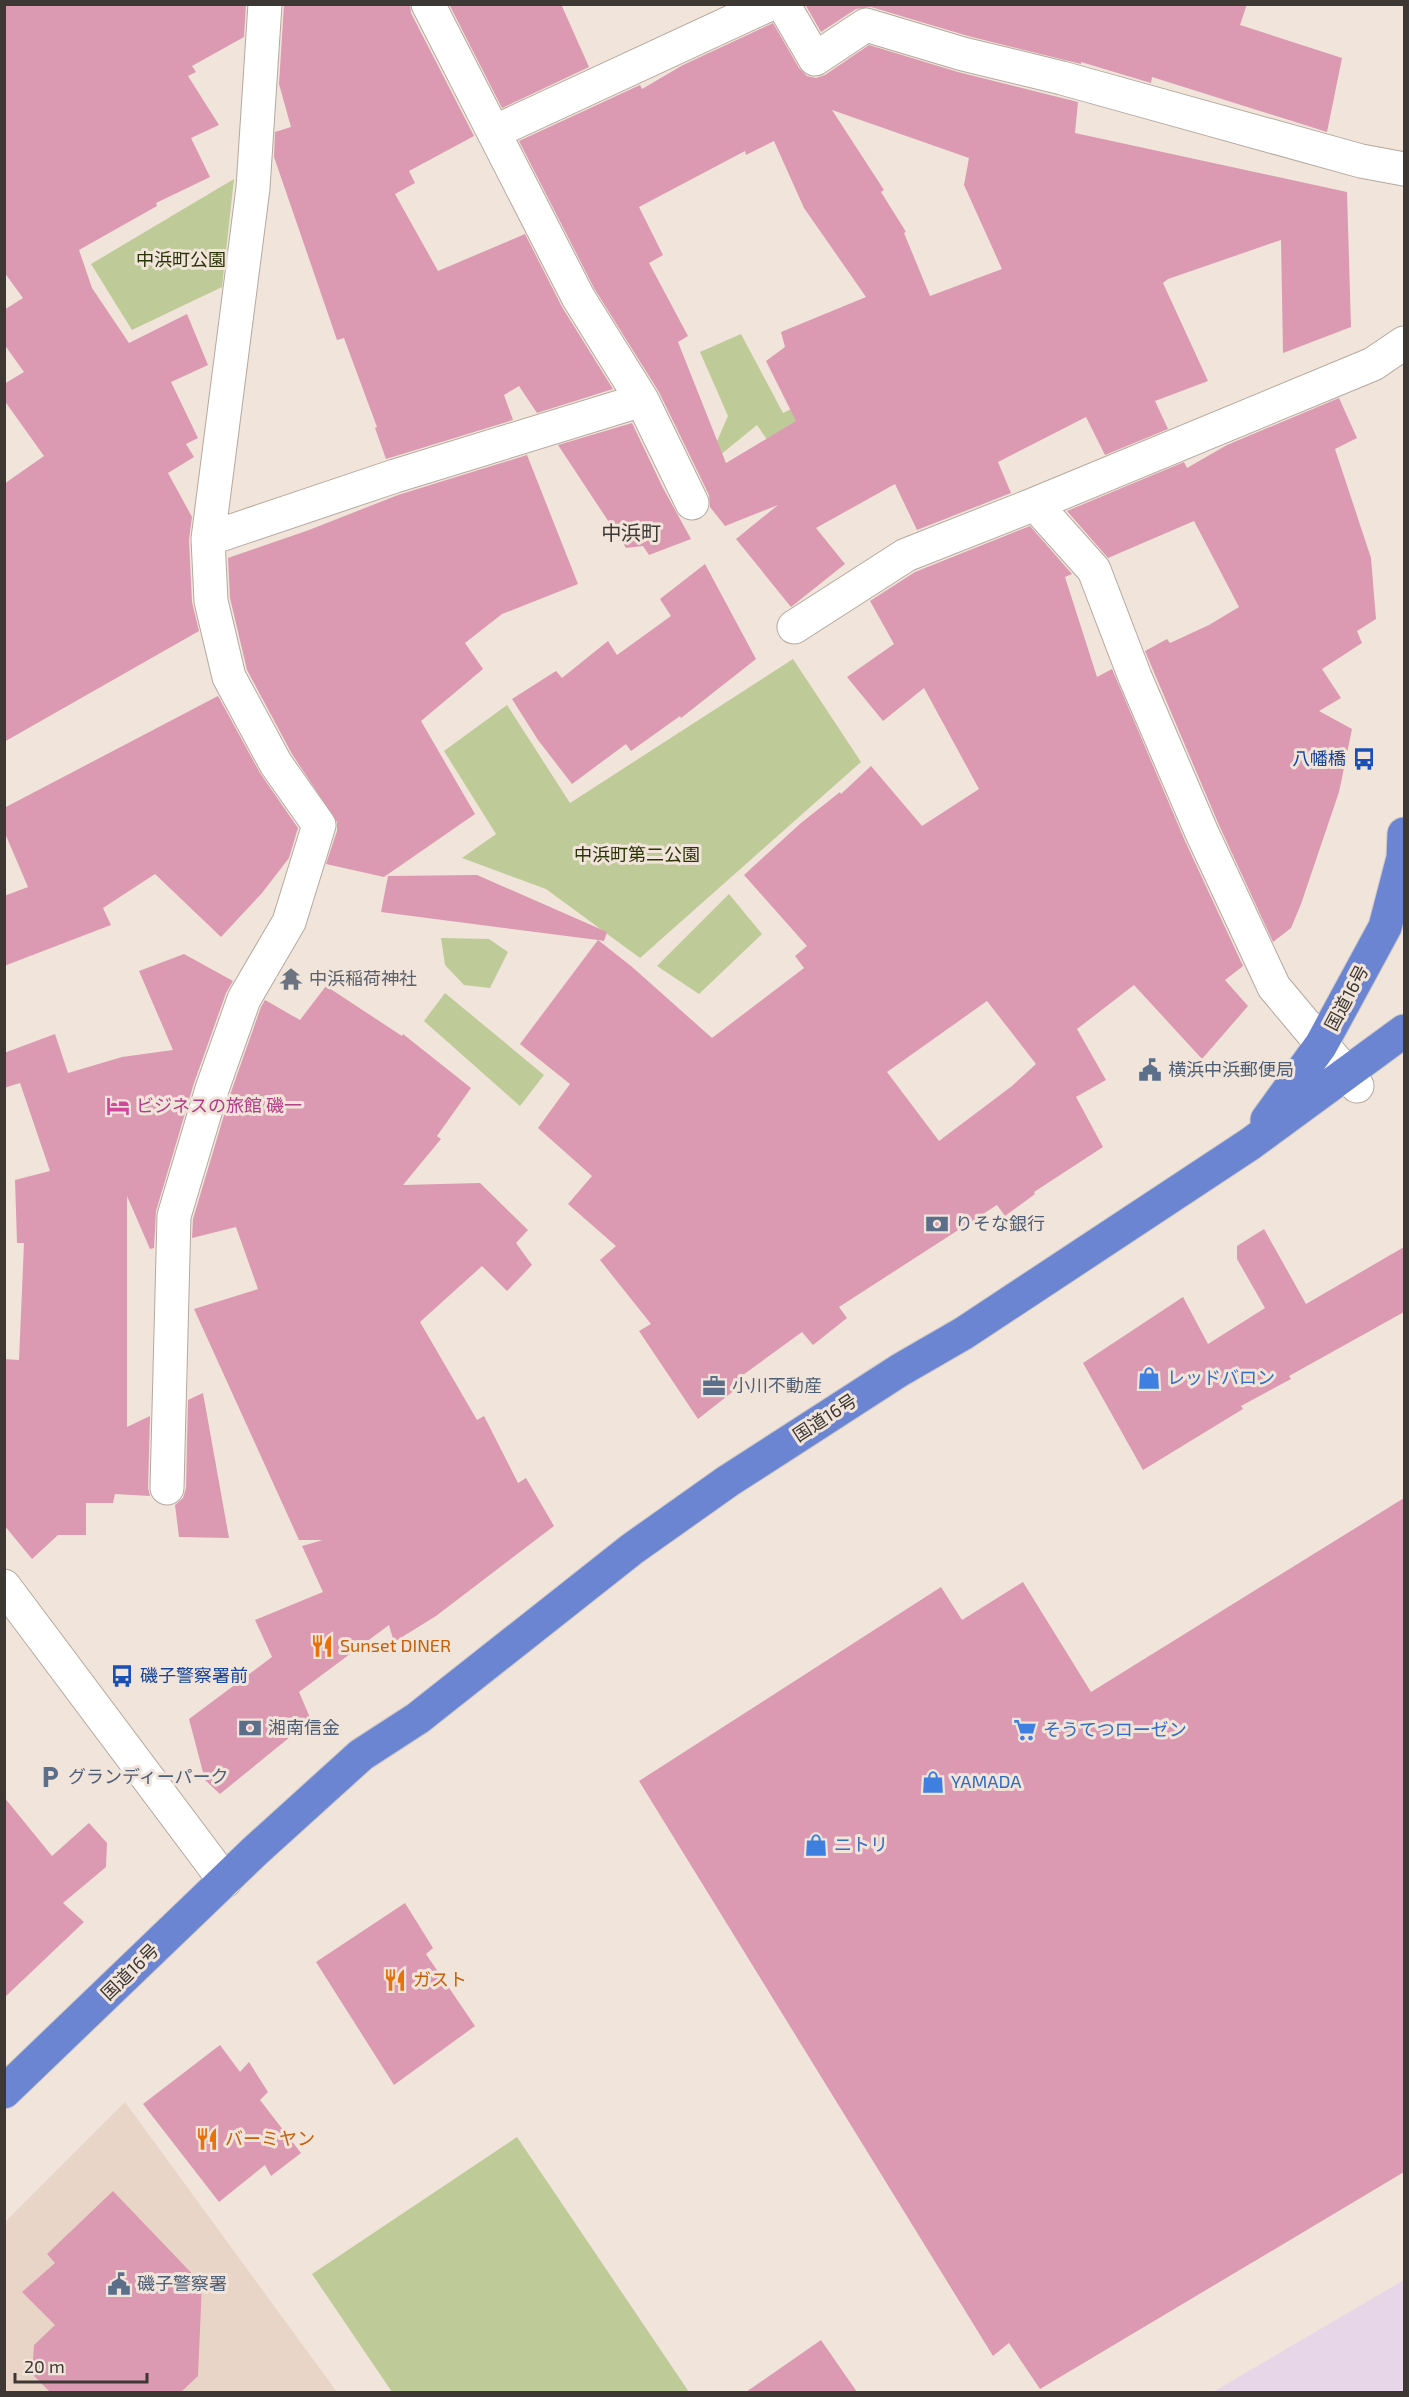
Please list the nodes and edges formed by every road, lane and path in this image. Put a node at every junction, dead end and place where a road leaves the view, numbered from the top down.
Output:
1 (265, 4) edge
2 (428, 4) edge
3 (770, 4) edge
4 (783, 4) edge
5 (494, 132) junction
6 (1404, 169) edge
7 (1404, 343) edge
8 (642, 400) junction
9 (692, 503) dead end
10 (1035, 504) junction
11 (208, 539) junction
12 (794, 627) dead end
13 (1404, 834) edge
14 (1404, 1031) edge
15 (1404, 1040) edge
16 (1321, 1045) junction
17 (1352, 1081) junction
18 (1250, 1144) junction
19 (167, 1488) dead end
20 (4, 1586) edge
21 (225, 1881) junction
22 (4, 2092) edge

1 - 11 street
2 - 5 street
3 - 5 street
4 - 6 street
5 - 8 street
7 - 10 street
8 - 9 street
8 - 11 street
10 - 12 street
10 - 16 street
11 - 19 street
13 - 16 highway, 国道16号
14 - 17 highway, 国道16号
15 - 17 highway, 国道16号
16 - 17 street
16 - 18 highway, 国道16号
17 - 18 highway, 国道16号
18 - 21 highway, 国道16号
20 - 21 street
21 - 22 highway, 国道16号

